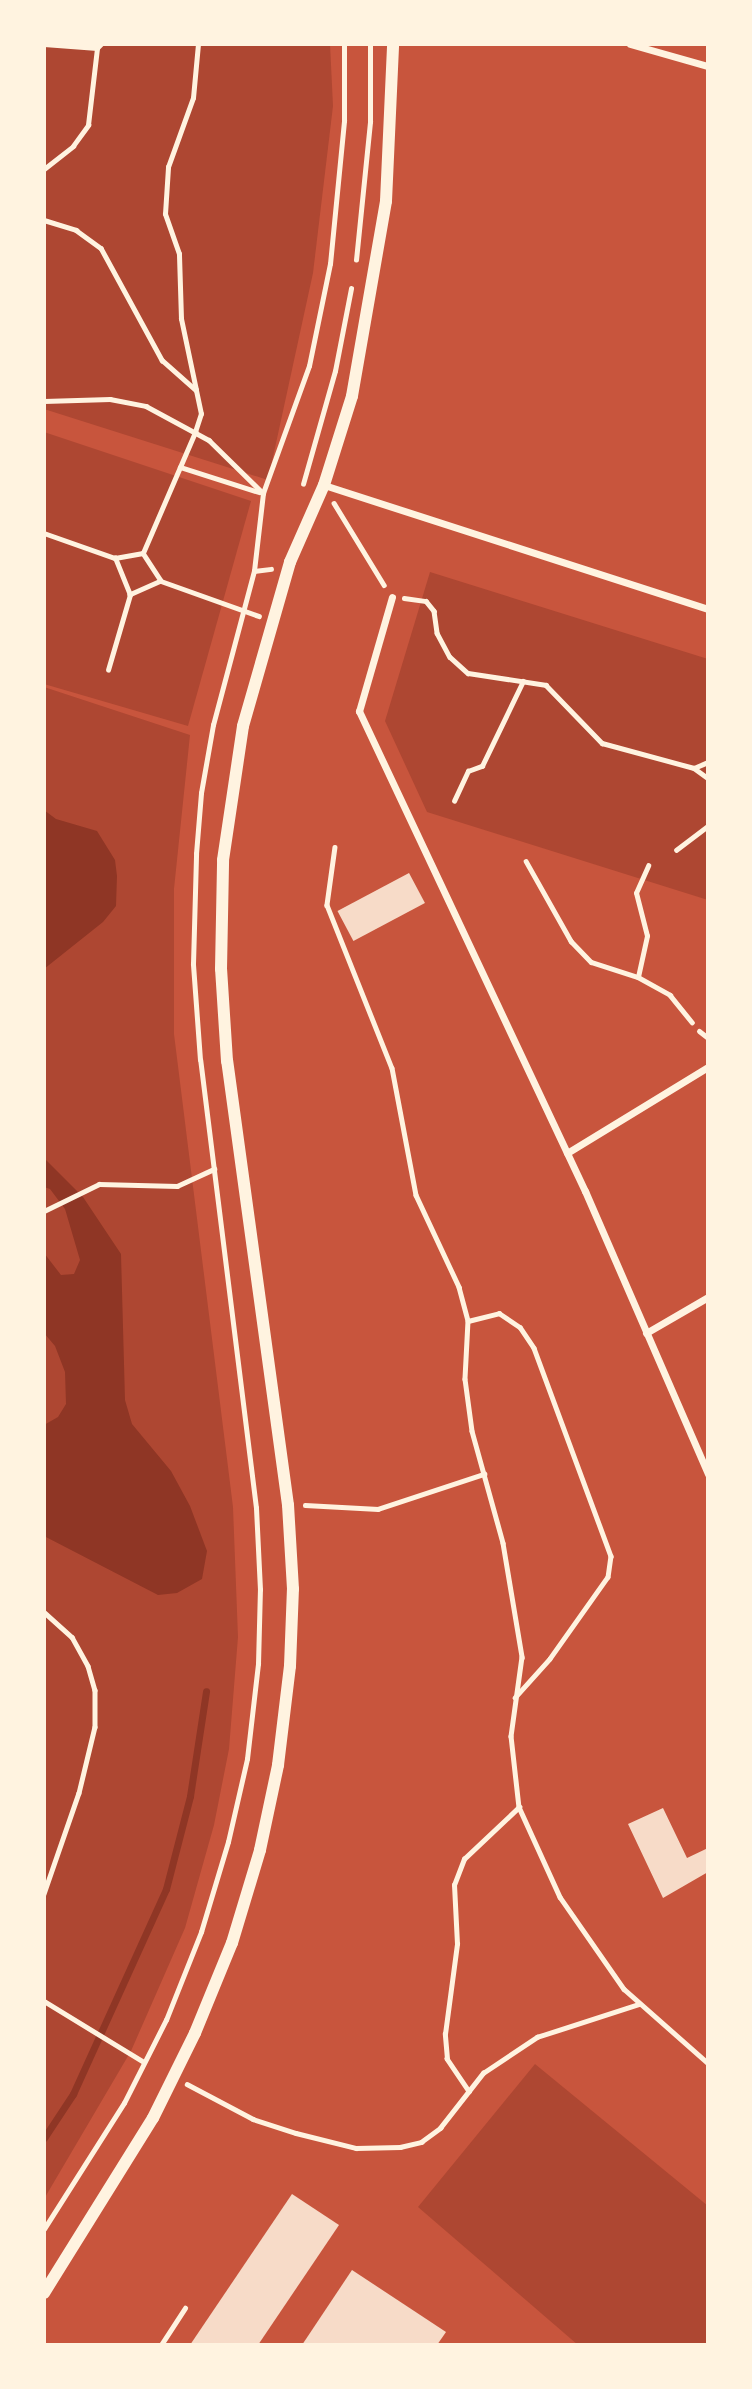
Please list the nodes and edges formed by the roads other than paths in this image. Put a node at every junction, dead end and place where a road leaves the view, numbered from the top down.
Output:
1 (393, 44) edge
2 (630, 44) edge
3 (708, 66) edge
4 (324, 485) junction
5 (393, 597) road end
6 (708, 609) edge
7 (699, 1031) road end
8 (708, 1038) edge
9 (708, 1067) edge
10 (567, 1153) junction
11 (708, 1297) edge
12 (646, 1333) junction
13 (708, 1474) edge
14 (44, 2293) edge

1 - 4 street
2 - 3 street
4 - 6 street
4 - 14 street
5 - 10 street
7 - 8 lane
9 - 10 street
10 - 12 street
11 - 12 street
12 - 13 street

